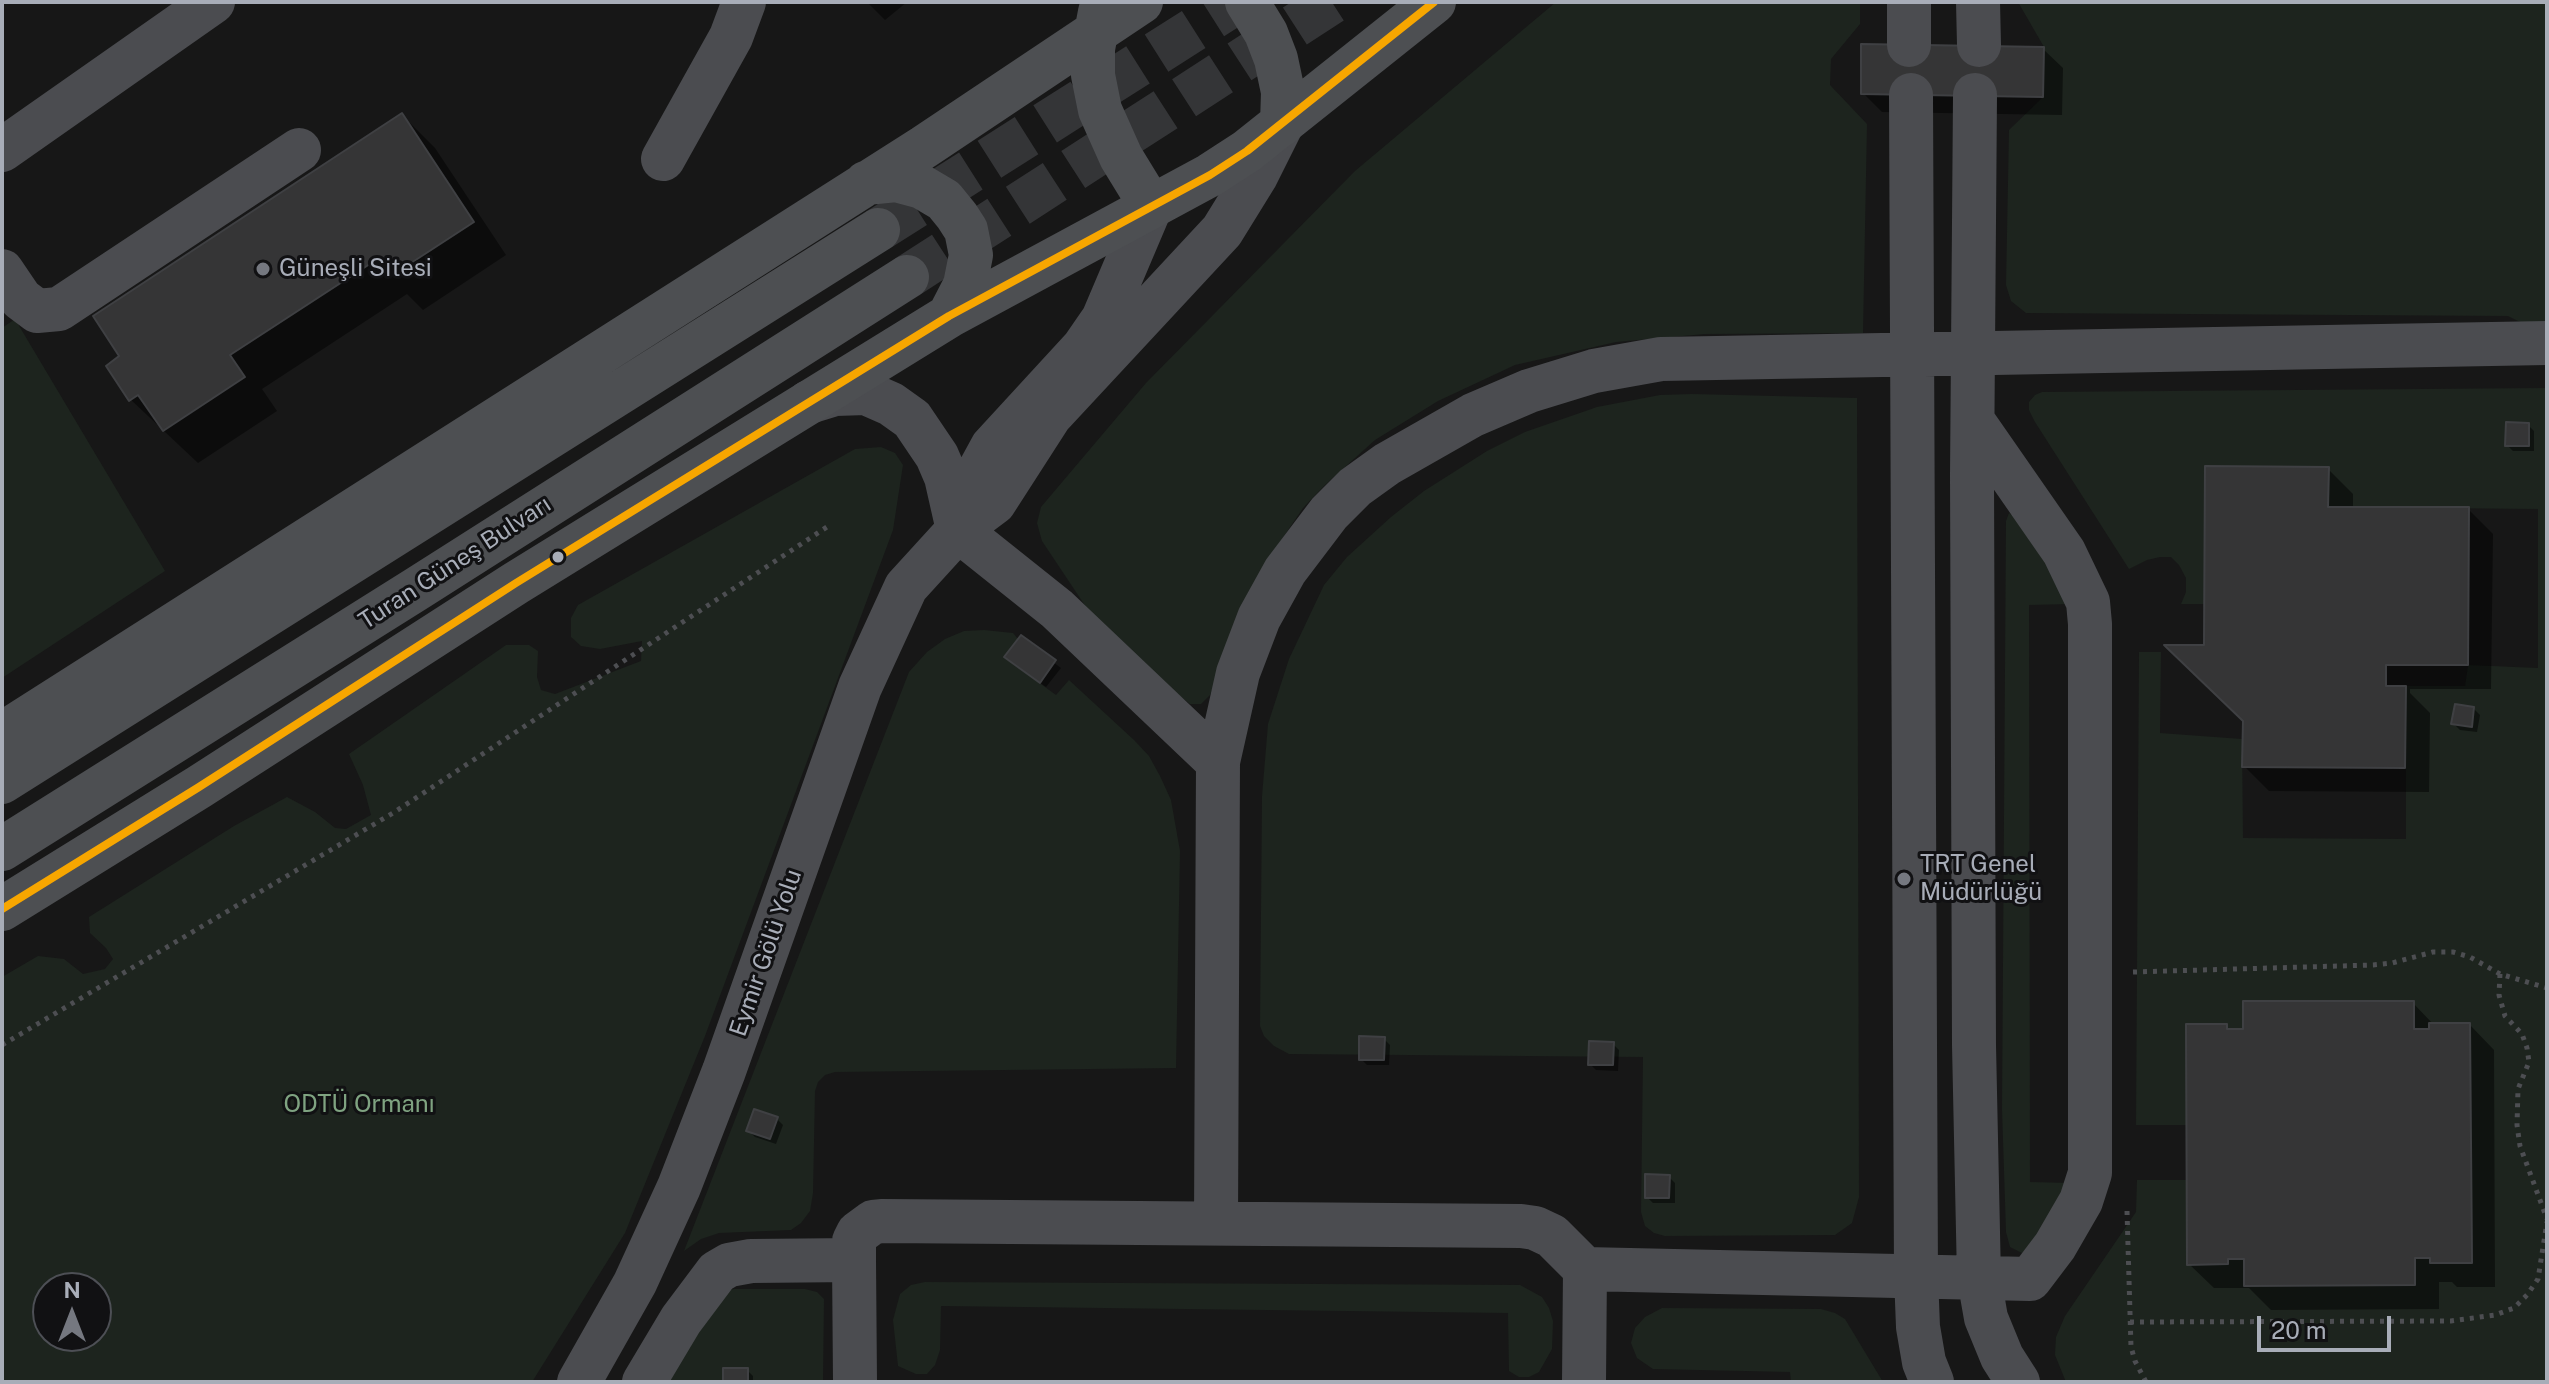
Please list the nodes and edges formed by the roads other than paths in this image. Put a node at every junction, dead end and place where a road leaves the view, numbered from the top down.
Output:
1 (213, 2) edge
2 (744, 2) edge
3 (1141, 2) edge
4 (1247, 2) edge
5 (1434, 2) edge
6 (1909, 2) edge
7 (1978, 2) edge
8 (1100, 15) edge
9 (1909, 45) dead end
10 (1979, 45) dead end
11 (1911, 95) dead end
12 (1975, 95) dead end
13 (1282, 124) junction
14 (2, 150) edge
15 (299, 150) dead end
16 (663, 159) dead end
17 (866, 183) junction
18 (1151, 206) junction
19 (878, 230) tunnel mouth
20 (2, 271) edge
21 (907, 277) tunnel mouth
22 (949, 316) junction
23 (2547, 343) edge
24 (1973, 352) junction
25 (1913, 354) junction
26 (807, 403) junction
27 (1973, 421) junction
28 (958, 530) junction
29 (2, 734) edge
30 (1218, 762) junction
31 (2, 782) edge
32 (2, 849) edge
33 (2, 909) edge
34 (1216, 1223) junction
35 (854, 1260) junction
36 (1585, 1269) junction
37 (1916, 1276) junction
38 (1979, 1278) junction
39 (579, 1382) edge
40 (644, 1382) edge
41 (855, 1382) edge
42 (1584, 1382) edge
43 (1932, 1382) edge
44 (2018, 1382) edge

1 - 14 street
2 - 16 street
3 - 8 main road
4 - 13 main road
5 - 13 main road
6 - 9 street
7 - 10 street
8 - 17 main road
8 - 18 main road
11 - 25 street
12 - 24 street
13 - 18 main road
13 - 28 street
15 - 20 street
17 - 22 main road
17 - 29 main road
18 - 22 main road
18 - 28 street
19 - 31 main road
21 - 32 main road, Turan Güneş Bulvarı
22 - 26 main road
23 - 24 street
24 - 25 street
24 - 27 street
25 - 30 street
25 - 37 street
26 - 28 street
26 - 33 main road
27 - 38 street
27 - 38 street
28 - 30 street
28 - 39 street, Eymir Gölü Yolu
30 - 34 street
34 - 35 street
34 - 36 street
35 - 40 street
35 - 41 street
36 - 37 street
36 - 42 street
37 - 38 street
37 - 43 street
38 - 44 street

